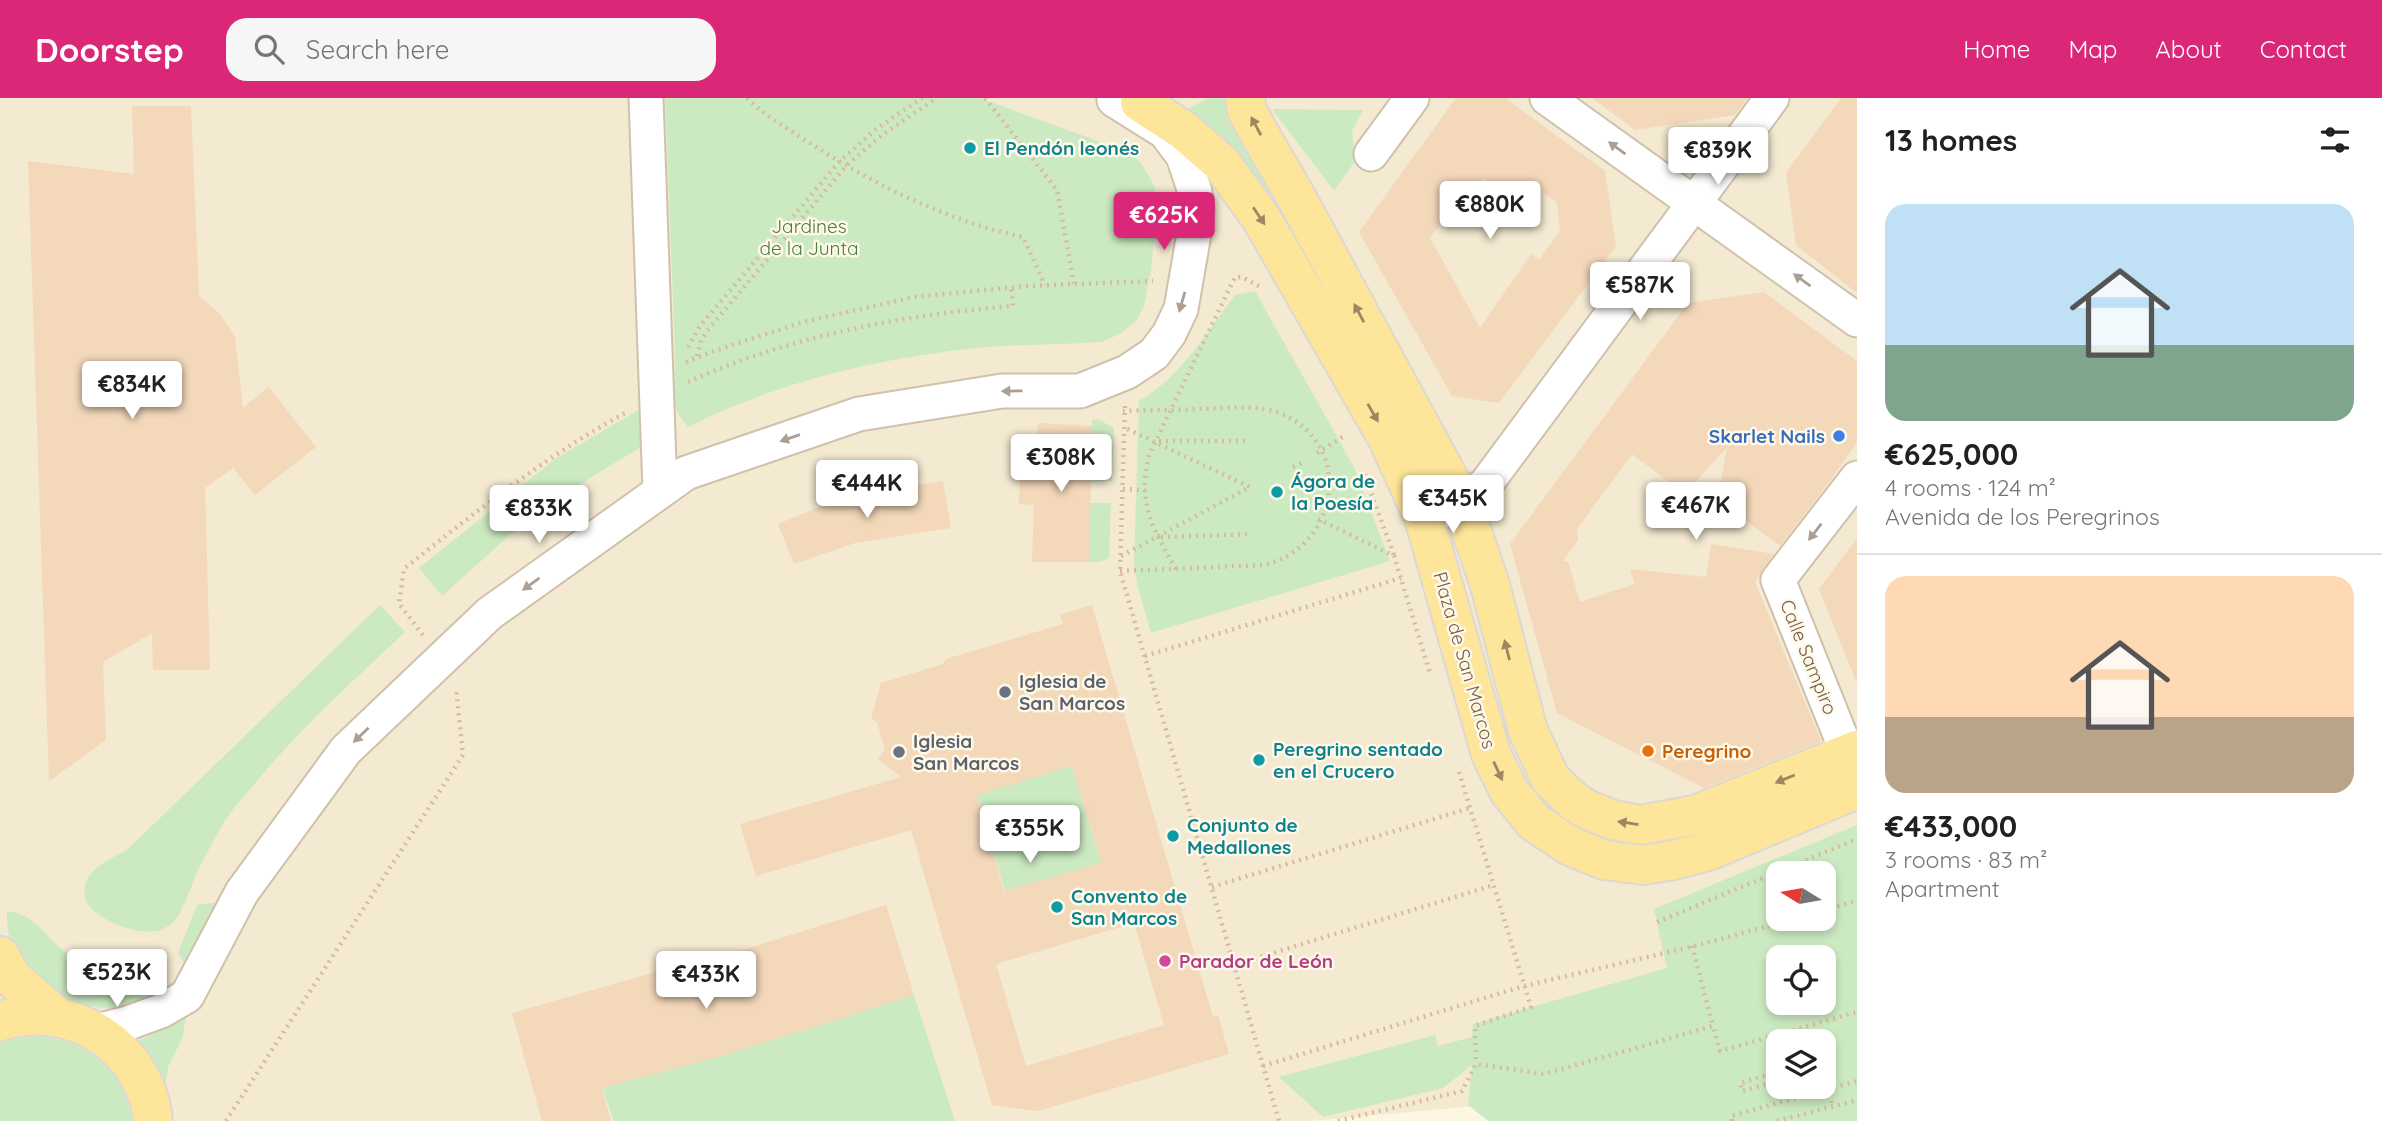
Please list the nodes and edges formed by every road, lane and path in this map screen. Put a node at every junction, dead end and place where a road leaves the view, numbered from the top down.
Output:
1 (646, 98) edge
2 (747, 98) edge
3 (922, 98) edge
4 (937, 98) edge
5 (985, 98) edge
6 (1245, 98) edge
7 (1412, 98) edge
8 (1547, 98) edge
9 (1772, 98) edge
10 (1130, 100) edge
11 (1371, 154) dead end
12 (839, 162) junction
13 (846, 166) junction
14 (1694, 204) junction
15 (1159, 277) dead end
16 (1074, 284) junction
17 (1045, 285) junction
18 (1265, 296) dead end
19 (1857, 320) edge
20 (697, 357) junction
21 (1125, 397) dead end
22 (1171, 410) junction
23 (1114, 411) dead end
24 (1125, 411) junction
25 (1125, 428) junction
26 (1249, 440) dead end
27 (1155, 441) junction
28 (1349, 445) dead end
29 (1319, 452) junction
30 (1303, 461) dead end
31 (1359, 463) dead end
32 (1293, 467) dead end
33 (1857, 478) edge
34 (1123, 489) junction
35 (1145, 490) junction
36 (660, 491) junction
37 (1462, 503) junction
38 (1293, 506) dead end
39 (1303, 512) dead end
40 (1424, 518) junction
41 (1320, 520) junction
42 (1252, 534) dead end
43 (1157, 537) junction
44 (1394, 556) junction
45 (1120, 557) junction
46 (1176, 569) junction
47 (1120, 571) junction
48 (1401, 578) junction
49 (1144, 656) junction
50 (456, 682) dead end
51 (1432, 682) dead end
52 (1855, 767) edge
53 (1459, 770) dead end
54 (1470, 808) junction
55 (1857, 839) edge
56 (1494, 885) junction
57 (1212, 887) junction
58 (1857, 901) edge
59 (1836, 907) edge
60 (1657, 922) dead end
61 (1766, 926) edge
62 (1692, 946) junction
63 (0, 956) edge
64 (1234, 965) junction
65 (1524, 986) junction
66 (1857, 1012) edge
67 (57, 1016) junction
68 (0, 1021) edge
69 (1713, 1026) junction
70 (1798, 1029) edge
71 (97, 1031) junction
72 (1766, 1038) edge
73 (1476, 1064) junction
74 (1263, 1066) junction
75 (1766, 1075) edge
76 (1857, 1081) edge
77 (1766, 1084) edge
78 (1836, 1087) edge
79 (1792, 1099) edge
80 (1831, 1099) edge
81 (1857, 1100) edge
82 (1833, 1107) junction
83 (153, 1121) edge
84 (226, 1121) edge
85 (1279, 1121) edge
86 (1338, 1121) edge
87 (1732, 1121) edge
88 (1777, 1121) edge

1 - 36 street
2 - 12 path
3 - 12 path
4 - 13 path
5 - 16 path
37 -> 6 main road
7 - 11 street
14 -> 8 street
9 - 14 street
10 -> 36 street
10 -> 40 main road, Plaza de San Marcos
12 - 13 path
12 - 20 path
13 - 17 path
13 - 20 path
19 -> 14 street
14 - 37 street
15 - 16 path
16 - 17 path
17 - 20 path
18 - 22 path
21 - 24 path
22 - 24 path
22 - 27 path
22 - 29 path
23 - 24 path
24 - 25 path
25 - 27 path
25 - 34 path
26 - 27 path
27 - 35 path
27 - 43 path
28 - 29 path
29 - 41 path
30 - 32 path
31 - 44 path
33 -> 52 street, Calle Sampiro
34 - 35 path
34 - 45 path
35 - 43 path
36 -> 71 street
37 - 40 street
52 -> 37 main road
38 - 39 path
40 -> 52 main road, Plaza de San Marcos
41 - 44 path
41 - 46 path
42 - 43 path
43 - 45 path
43 - 46 path
44 - 48 path
45 - 47 path
46 - 47 path
47 - 49 path
48 - 49 path
48 - 51 path
49 - 57 path
50 - 84 path
53 - 54 path
54 - 56 path
54 - 57 path
55 - 60 path
56 - 64 path
56 - 65 path
57 - 64 path
58 - 59 path
61 - 62 path
62 - 65 path
62 - 69 path
63 - 67 main road
64 - 74 path
65 - 73 path
65 - 74 path
66 - 70 path
67 - 68 main road
67 - 71 main road
69 - 72 path
69 - 73 path
71 - 83 main road
73 - 86 path
74 - 85 path
75 - 77 path
76 - 78 path
79 - 87 path
80 - 82 path
81 - 82 path
82 - 88 path

